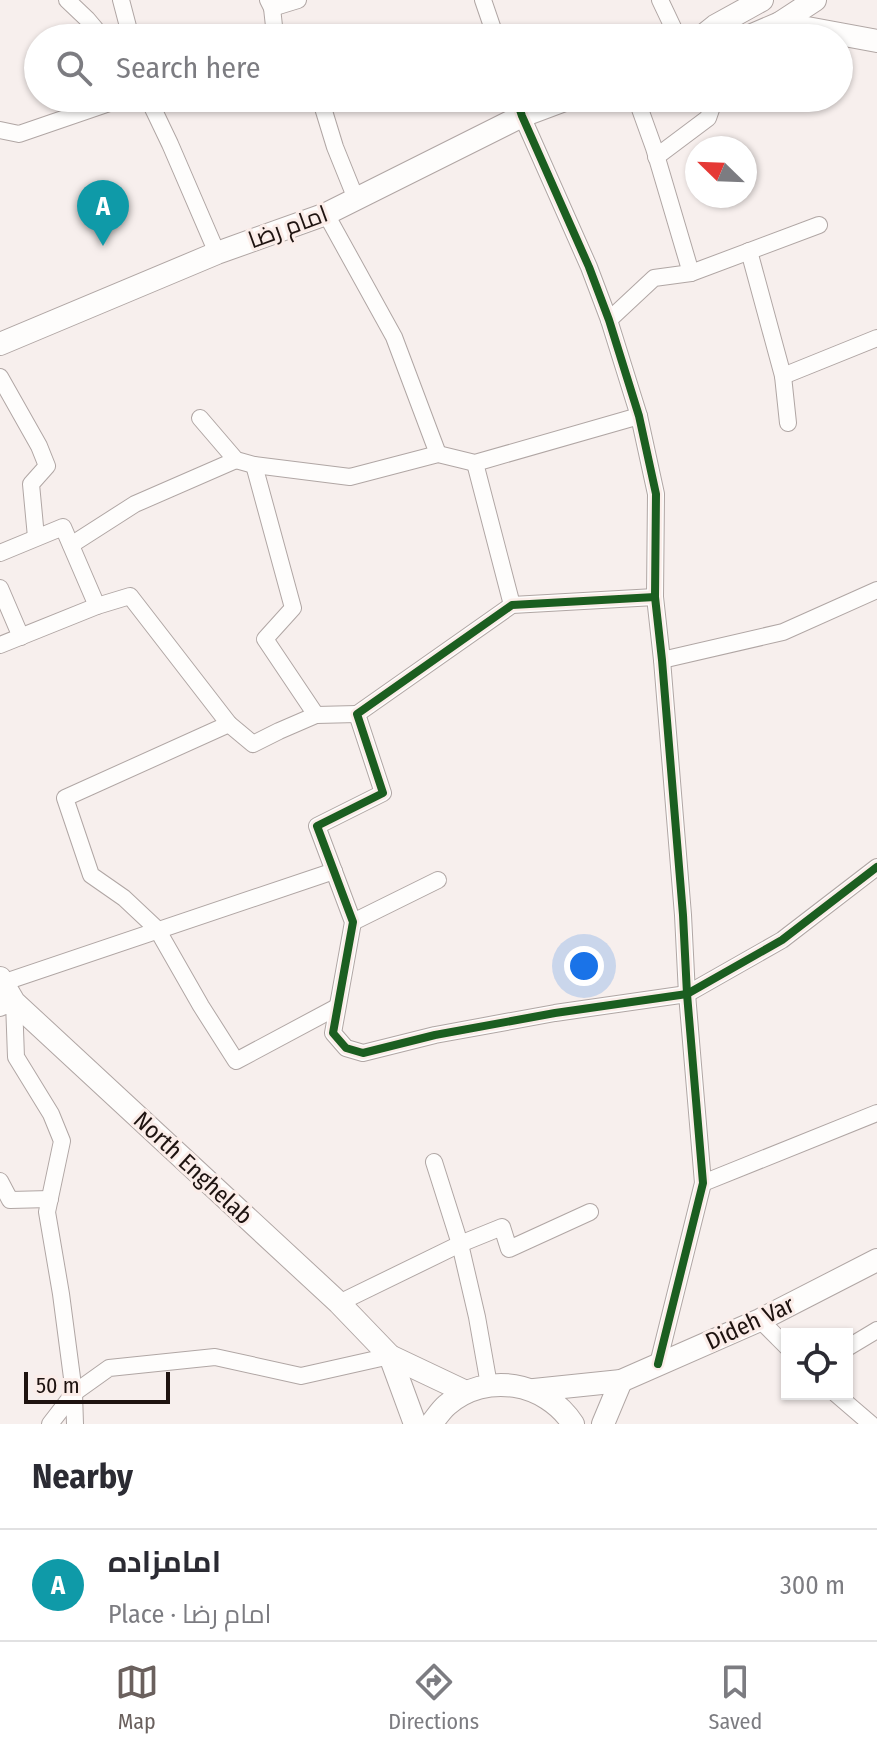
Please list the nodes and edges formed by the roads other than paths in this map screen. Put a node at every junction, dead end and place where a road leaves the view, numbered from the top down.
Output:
1 (67, 0) edge
2 (121, 0) edge
3 (298, 0) edge
4 (483, 0) edge
5 (660, 0) edge
6 (762, 0) edge
7 (815, 0) edge
8 (270, 4) edge
9 (780, 23) joint
10 (91, 24) edge
11 (127, 24) edge
12 (272, 24) edge
13 (491, 24) edge
14 (671, 24) edge
15 (719, 24) edge
16 (785, 24) edge
17 (853, 37) edge
18 (877, 41) edge
19 (83, 112) edge
20 (155, 112) edge
21 (324, 112) edge
22 (510, 112) edge
23 (521, 112) edge
24 (641, 112) edge
25 (710, 112) edge
26 (0, 130) edge
27 (656, 157) junction
28 (356, 199) junction
29 (326, 214) junction
30 (819, 225) dead end
31 (749, 251) junction
32 (217, 253) junction
33 (691, 273) junction
34 (609, 320) junction
35 (877, 338) edge
36 (0, 344) edge
37 (783, 376) junction
38 (0, 377) edge
39 (639, 416) junction
40 (200, 418) dead end
41 (788, 423) dead end
42 (438, 454) junction
43 (236, 460) junction
44 (475, 463) junction
45 (254, 465) junction
46 (36, 537) junction
47 (71, 545) junction
48 (0, 553) edge
49 (0, 588) edge
50 (877, 590) edge
51 (655, 597) junction
52 (512, 605) junction
53 (97, 606) junction
54 (21, 637) junction
55 (0, 645) edge
56 (662, 660) junction
57 (357, 714) junction
58 (316, 715) junction
59 (229, 724) junction
60 (877, 867) edge
61 (334, 871) junction
62 (438, 880) dead end
63 (353, 922) junction
64 (157, 929) junction
65 (4, 993) edge
66 (687, 994) junction
67 (337, 1007) junction
68 (877, 1113) edge
69 (434, 1162) dead end
70 (703, 1183) junction
71 (1, 1186) edge
72 (50, 1199) junction
73 (590, 1212) dead end
74 (460, 1244) junction
75 (877, 1260) edge
76 (339, 1303) junction
77 (760, 1320) junction
78 (877, 1330) edge
79 (781, 1341) edge
80 (853, 1344) edge
81 (390, 1356) junction
82 (658, 1364) junction
83 (621, 1381) junction
84 (489, 1385) junction
85 (534, 1390) junction
86 (466, 1392) junction
87 (74, 1393) junction
88 (843, 1400) edge
89 (50, 1424) edge
90 (75, 1424) edge
91 (415, 1424) edge
92 (431, 1424) edge
93 (573, 1424) edge
94 (603, 1424) edge
95 (871, 1424) edge

1 - 10 street
2 - 11 street
3 - 8 street
4 - 13 street
5 - 14 street
6 - 15 main road
7 - 9 main road
8 - 12 street
9 - 16 main road
17 - 18 main road
19 - 26 street
20 - 32 street
21 - 28 street
22 - 28 main road, امام رضا
23 - 34 street
24 - 27 street
25 - 27 street
27 - 33 street
28 - 29 main road, امام رضا
29 - 32 main road, امام رضا
29 - 42 street
30 - 31 street
31 - 33 street
31 - 37 street
32 - 36 main road, امام رضا
33 - 34 street
34 - 39 street
35 - 37 street
37 - 41 street
38 - 46 street
39 - 44 street
39 - 51 street
40 - 43 street
42 - 44 street
42 - 45 street
43 - 45 street
43 - 47 street
44 - 52 street
45 - 58 street
46 - 47 street
46 - 48 street
47 - 53 street
49 - 54 street
50 - 56 street
51 - 52 street
51 - 56 street
52 - 57 street
53 - 54 street
53 - 59 street
54 - 55 street
56 - 66 street
57 - 58 street
57 - 61 street
58 - 59 street
59 - 64 street
60 - 66 street
61 - 63 street
61 - 64 street
62 - 63 street
63 - 67 street
64 - 65 street
64 - 67 street
65 - 72 street
65 - 76 main road, North Enghelab
66 - 67 street
66 - 70 street
68 - 70 street
69 - 74 street
70 - 82 street
71 - 72 street
72 - 87 street
73 - 74 street
74 - 76 street
74 - 84 street
75 - 77 main road, Dideh Var
76 - 81 main road, North Enghelab
77 - 79 street
77 - 82 main road, Dideh Var
78 - 80 street
81 - 86 main road
81 - 87 street
81 - 91 main road
82 - 83 main road, Dideh Var
83 - 85 main road, Dideh Var
83 - 94 main road
84 - 85 main road, Dideh Var
84 - 86 main road
85 - 93 main road
86 - 92 main road
87 - 89 street
87 - 90 street
88 - 95 street

